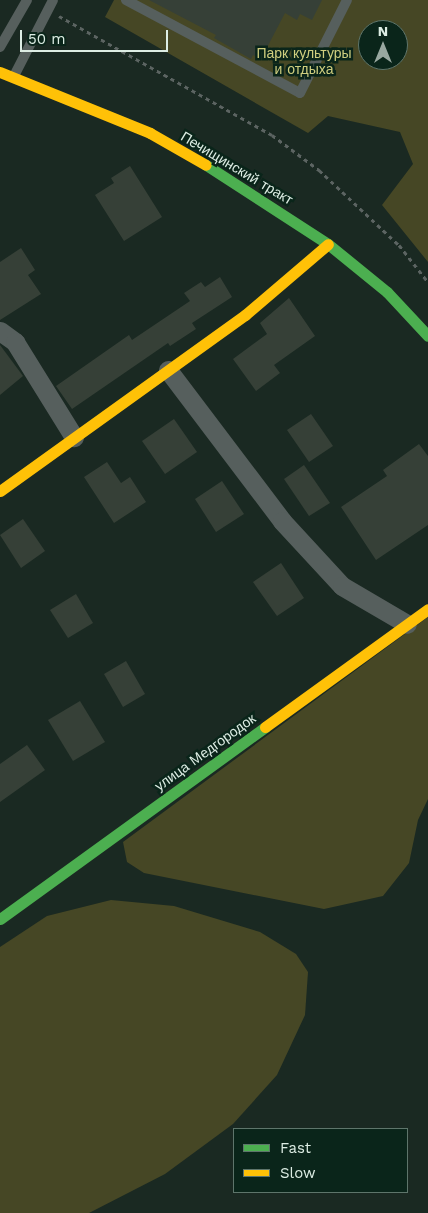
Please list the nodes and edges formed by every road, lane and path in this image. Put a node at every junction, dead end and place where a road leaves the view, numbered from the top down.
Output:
1 (27, 0) edge
2 (53, 0) edge
3 (347, 0) edge
4 (130, 1) edge
5 (48, 10) junction
6 (0, 47) edge
7 (0, 72) edge
8 (13, 77) junction
9 (328, 244) junction
10 (428, 282) edge
11 (0, 331) edge
12 (428, 336) edge
13 (168, 370) junction
14 (74, 437) junction
15 (0, 490) edge
16 (428, 609) edge
17 (407, 624) junction
18 (0, 919) edge

1 - 6 lane
2 - 5 lane
3 - 4 lane
5 - 8 lane
5 - 10 path
7 - 8 street, Печищинский тракт
8 - 9 street, Печищинский тракт
9 - 12 street, Печищинский тракт
9 - 13 street
11 - 14 street
13 - 14 street
13 - 17 street
14 - 15 street
16 - 17 street, улица Медгородок
17 - 18 street, улица Медгородок

